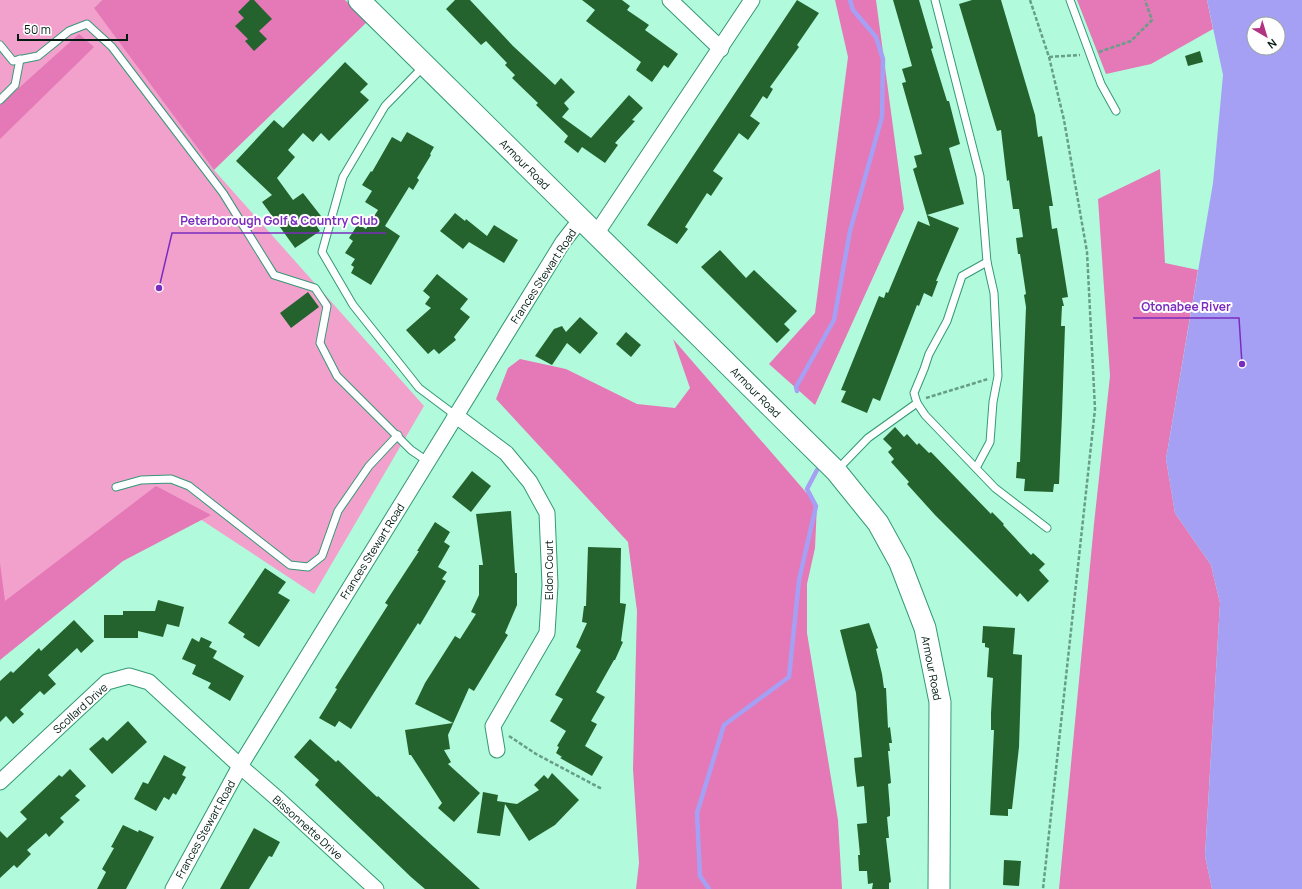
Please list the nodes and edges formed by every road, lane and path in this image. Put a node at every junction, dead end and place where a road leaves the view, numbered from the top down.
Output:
1 (359, 0) edge
2 (670, 0) edge
3 (752, 0) edge
4 (935, 0) edge
5 (1030, 0) edge
6 (1070, 0) edge
7 (1145, 0) edge
8 (0, 46) edge
9 (721, 49) junction
10 (1090, 54) junction
11 (1049, 57) junction
12 (20, 59) junction
13 (425, 65) junction
14 (0, 100) edge
15 (1116, 111) dead end
16 (581, 219) junction
17 (596, 234) junction
18 (986, 262) junction
19 (998, 376) junction
20 (917, 403) junction
21 (455, 415) junction
22 (398, 435) junction
23 (427, 461) junction
24 (976, 468) junction
25 (836, 471) junction
26 (116, 487) dead end
27 (1047, 528) dead end
28 (493, 726) junction
29 (497, 750) dead end
30 (240, 766) junction
31 (0, 782) edge
32 (602, 790) dead end
33 (173, 889) edge
34 (376, 889) edge
35 (939, 889) edge
36 (1043, 889) edge

1 - 13 main road, Armour Road
2 - 9 street
3 - 9 street
4 - 18 lane
5 - 11 path
6 - 10 lane
7 - 10 path
8 - 12 lane
9 - 17 street
10 - 11 path
10 - 15 lane
11 - 36 path
12 - 14 lane
12 - 22 lane
13 - 16 main road, Armour Road
13 - 21 lane
16 - 17 main road, Armour Road
16 - 21 street, Frances Stewart Road
17 - 25 main road, Armour Road
18 - 19 lane
18 - 20 lane
19 - 20 path
19 - 24 lane
20 - 24 lane
20 - 25 lane
21 - 23 street, Frances Stewart Road
21 - 28 street, Eldon Court
22 - 23 lane
22 - 26 lane
23 - 30 street, Frances Stewart Road
24 - 27 lane
25 - 35 main road, Armour Road
28 - 29 street
28 - 32 path
30 - 31 street, Scollard Drive
30 - 33 street, Frances Stewart Road
30 - 34 street, Bissonnette Drive

